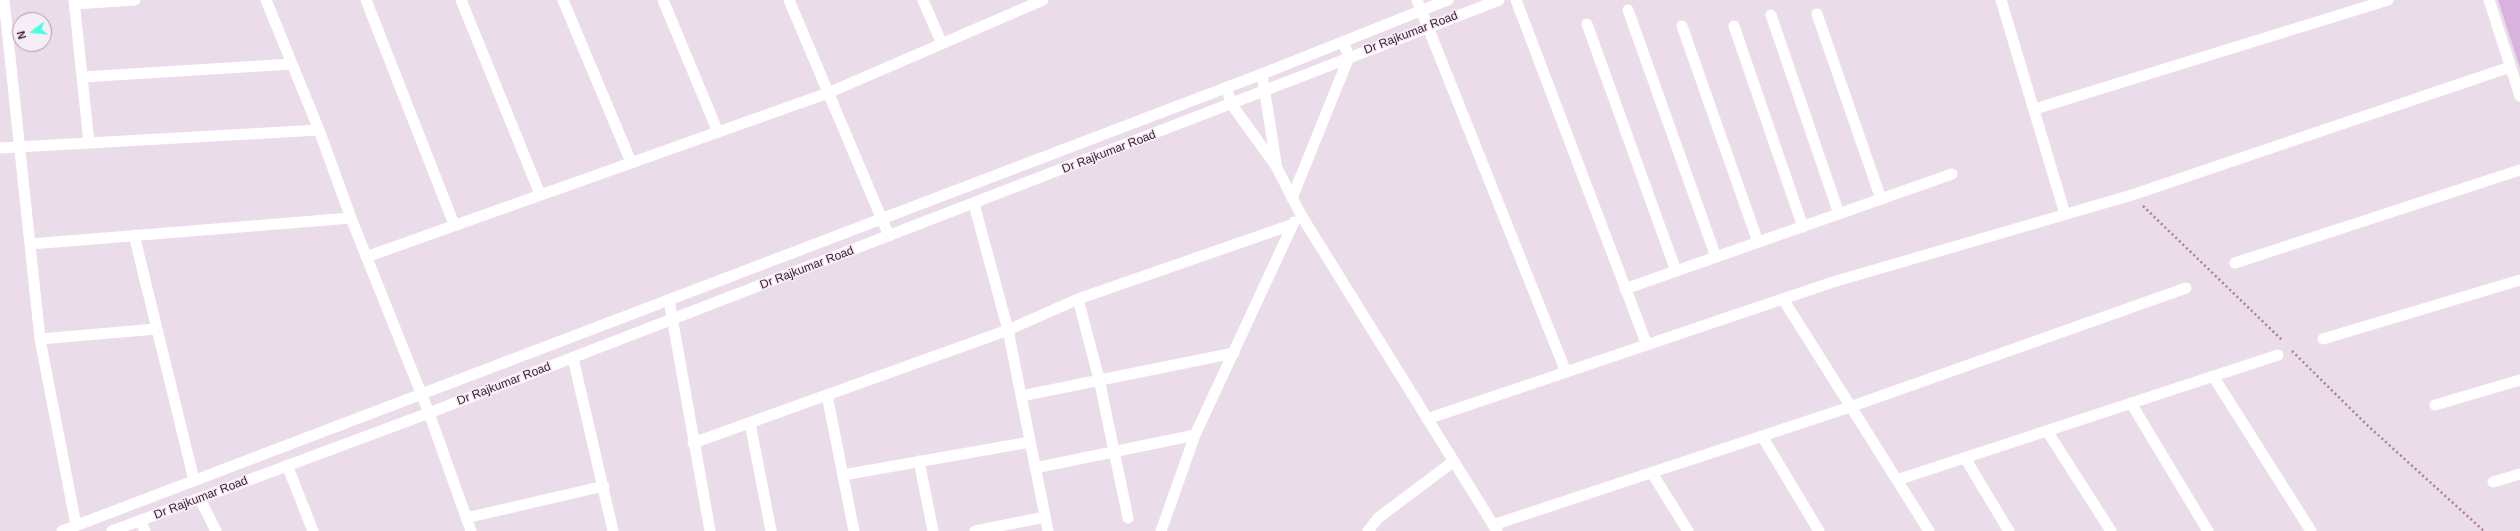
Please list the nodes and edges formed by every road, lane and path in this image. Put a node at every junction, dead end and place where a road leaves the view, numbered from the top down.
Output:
1 (4, 0) edge
2 (135, 0) edge
3 (266, 0) edge
4 (366, 0) edge
5 (461, 0) edge
6 (563, 0) edge
7 (663, 0) edge
8 (789, 0) edge
9 (923, 0) edge
10 (1043, 0) edge
11 (1448, 0) edge
12 (1499, 0) edge
13 (1516, 0) edge
14 (2001, 0) edge
15 (2388, 0) edge
16 (2489, 0) edge
17 (74, 2) edge
18 (1420, 5) edge
19 (1628, 10) dead end
20 (1817, 14) dead end
21 (1770, 15) dead end
22 (1586, 24) dead end
23 (1428, 26) junction
24 (1682, 26) dead end
25 (1734, 26) dead end
26 (1343, 42) junction
27 (942, 44) junction
28 (1348, 57) junction
29 (292, 64) junction
30 (2510, 66) junction
31 (1262, 74) junction
32 (82, 77) junction
33 (1226, 88) junction
34 (1266, 91) junction
35 (828, 93) junction
36 (2520, 96) edge
37 (1232, 105) junction
38 (2035, 109) junction
39 (319, 130) junction
40 (718, 132) junction
41 (89, 143) junction
42 (21, 146) junction
43 (0, 148) edge
44 (631, 162) junction
45 (1276, 166) junction
46 (2520, 170) edge
47 (1952, 174) dead end
48 (540, 194) junction
49 (2132, 195) junction
50 (1292, 198) junction
51 (1881, 199) junction
52 (974, 204) junction
53 (1839, 214) junction
54 (2065, 214) junction
55 (1301, 215) junction
56 (351, 218) junction
57 (881, 219) junction
58 (454, 224) junction
59 (1291, 225) junction
60 (1803, 226) junction
61 (134, 235) junction
62 (889, 236) junction
63 (1758, 242) junction
64 (31, 244) junction
65 (366, 257) junction
66 (1716, 257) junction
67 (2235, 263) dead end
68 (1676, 271) junction
69 (2520, 280) edge
70 (2186, 288) dead end
71 (1625, 289) junction
72 (1783, 299) junction
73 (669, 300) junction
74 (1078, 300) junction
75 (674, 319) junction
76 (156, 329) junction
77 (1008, 330) junction
78 (40, 338) junction
79 (2323, 339) dead end
80 (2284, 343) dead end
81 (1647, 345) junction
82 (2290, 348) dead end
83 (1234, 353) junction
84 (2278, 355) dead end
85 (573, 358) junction
86 (1566, 372) junction
87 (2213, 376) junction
88 (1099, 379) junction
89 (2520, 380) edge
90 (421, 395) junction
91 (827, 395) junction
92 (1021, 396) junction
93 (2131, 403) junction
94 (2435, 405) dead end
95 (1850, 407) junction
96 (428, 413) junction
97 (1427, 419) junction
98 (750, 423) junction
99 (2047, 431) junction
100 (1195, 435) junction
101 (1762, 436) junction
102 (1030, 442) junction
103 (693, 443) junction
104 (1115, 450) junction
105 (1965, 458) junction
106 (919, 461) junction
107 (1454, 461) junction
108 (287, 465) junction
109 (1035, 468) junction
110 (1652, 473) junction
111 (2520, 474) edge
112 (843, 475) junction
113 (194, 480) junction
114 (1897, 480) junction
115 (2493, 482) dead end
116 (604, 486) junction
117 (200, 499) junction
118 (1045, 517) junction
119 (466, 518) junction
120 (1128, 518) dead end
121 (76, 526) junction
122 (143, 526) edge
123 (1495, 528) edge
124 (62, 531) edge
125 (112, 531) edge
126 (216, 531) edge
127 (313, 531) edge
128 (471, 531) edge
129 (613, 531) edge
130 (710, 531) edge
131 (771, 531) edge
132 (854, 531) edge
133 (933, 531) edge
134 (975, 531) edge
135 (1048, 531) edge
136 (1161, 531) edge
137 (1368, 531) edge
138 (1688, 531) edge
139 (1819, 531) edge
140 (1928, 531) edge
141 (2010, 531) edge
142 (2111, 531) edge
143 (2208, 531) edge
144 (2311, 531) edge
145 (2484, 531) edge

1 - 42 street
2 - 17 street
3 - 29 street
4 - 58 street
5 - 48 street
6 - 44 street
7 - 40 street
8 - 35 street
9 - 27 street
10 - 27 street
11 - 18 street, Dr Rajkumar Road
12 - 23 street, Dr Rajkumar Road
13 - 71 street
14 - 38 street
15 - 38 street
16 - 30 street
17 - 32 street
18 - 23 street
18 - 26 street, Dr Rajkumar Road
19 - 66 street
20 - 51 street
21 - 53 street
22 - 68 street
23 - 28 street, Dr Rajkumar Road
23 - 86 street
24 - 63 street
25 - 60 street
26 - 28 street
26 - 31 street, Dr Rajkumar Road
27 - 35 street
28 - 34 street, Dr Rajkumar Road
28 - 50 street
29 - 32 street
29 - 39 street
30 - 36 street
30 - 49 street
31 - 33 street, Dr Rajkumar Road
31 - 34 street
32 - 41 street
33 - 37 street
33 - 57 street, Dr Rajkumar Road
34 - 37 street, Dr Rajkumar Road
34 - 45 street
35 - 40 street
35 - 57 street
37 - 45 street
37 - 52 street, Dr Rajkumar Road
38 - 54 street
39 - 41 street
39 - 56 street
40 - 44 street
41 - 42 street
42 - 43 street
42 - 64 street
44 - 48 street
45 - 50 street
46 - 67 street
47 - 51 street
48 - 58 street
49 - 54 street
49 - 80 path
50 - 55 street
51 - 53 street
52 - 62 street, Dr Rajkumar Road
52 - 77 street
53 - 60 street
54 - 72 street
55 - 59 street
55 - 97 street
56 - 61 street
56 - 65 street
57 - 62 street
57 - 73 street, Dr Rajkumar Road
58 - 65 street
59 - 74 street
59 - 83 street
60 - 63 street
61 - 64 street
61 - 76 street
62 - 75 street, Dr Rajkumar Road
63 - 66 street
64 - 78 street
65 - 90 street
66 - 68 street
68 - 71 street
69 - 79 street
70 - 95 street
71 - 81 street
72 - 81 street
72 - 95 street
73 - 75 street
73 - 90 street, Dr Rajkumar Road
74 - 77 street
74 - 88 street
75 - 85 street, Dr Rajkumar Road
75 - 103 street
76 - 78 street
76 - 113 street
77 - 91 street
77 - 92 street
78 - 121 street
81 - 86 street
82 - 145 path
83 - 88 street
83 - 100 street
84 - 87 street
85 - 96 street, Dr Rajkumar Road
85 - 116 street
86 - 97 street
87 - 93 street
87 - 144 street
88 - 92 street
88 - 104 street
89 - 94 street
90 - 96 street
90 - 113 street, Dr Rajkumar Road
91 - 98 street
91 - 112 street
92 - 102 street
93 - 99 street
93 - 143 street
95 - 101 street
95 - 114 street
96 - 108 street, Dr Rajkumar Road
96 - 119 street
97 - 107 street
98 - 103 street
98 - 131 street
99 - 105 street
99 - 142 street
100 - 104 street
100 - 136 street
101 - 110 street
101 - 139 street
102 - 106 street
102 - 109 street
103 - 130 street
104 - 109 street
104 - 120 street
105 - 114 street
105 - 141 street
106 - 112 street
106 - 133 street
107 - 123 street
107 - 137 street
108 - 117 street, Dr Rajkumar Road
108 - 127 street
109 - 118 street
110 - 123 street
110 - 138 street
111 - 115 street
112 - 132 street
113 - 121 street, Dr Rajkumar Road
114 - 140 street
116 - 119 street
116 - 129 street
117 - 122 street, Dr Rajkumar Road
117 - 126 street
118 - 134 street
118 - 135 street
119 - 128 street
121 - 124 street, Dr Rajkumar Road
122 - 125 street, Dr Rajkumar Road

